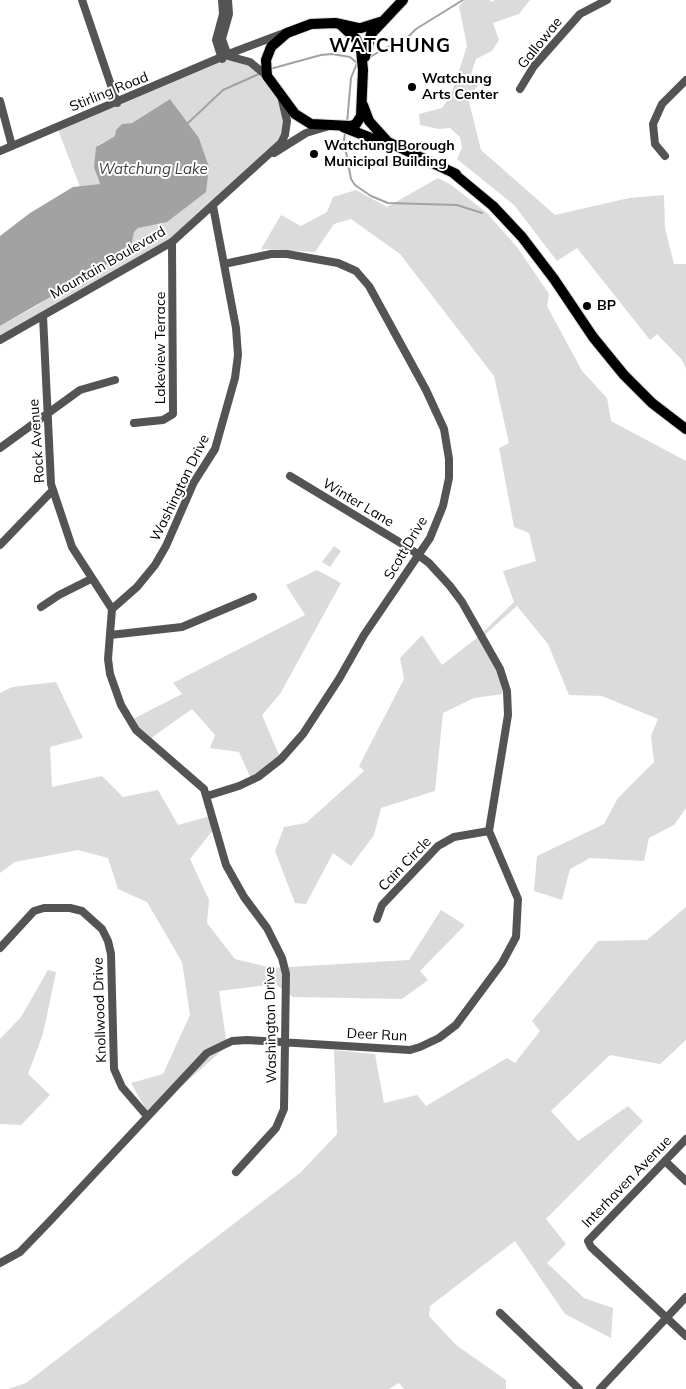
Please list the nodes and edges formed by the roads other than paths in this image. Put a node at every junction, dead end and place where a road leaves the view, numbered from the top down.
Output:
1 (82, 0) edge
2 (222, 0) edge
3 (228, 0) edge
4 (403, 0) edge
5 (607, 0) edge
6 (394, 5) edge
7 (380, 22) junction
8 (340, 24) junction
9 (287, 33) junction
10 (245, 48) junction
11 (363, 50) junction
12 (225, 57) junction
13 (245, 59) junction
14 (264, 71) junction
15 (686, 80) edge
16 (520, 89) dead end
17 (282, 99) junction
18 (0, 101) edge
19 (117, 103) junction
20 (363, 104) junction
21 (334, 126) junction
22 (351, 128) junction
23 (388, 142) junction
24 (12, 146) junction
25 (0, 151) edge
26 (665, 156) dead end
27 (266, 158) junction
28 (213, 206) junction
29 (172, 242) junction
30 (224, 264) junction
31 (43, 316) junction
32 (593, 337) junction
33 (0, 340) edge
34 (115, 380) dead end
35 (47, 416) junction
36 (134, 423) dead end
37 (686, 429) edge
38 (686, 437) edge
39 (0, 448) edge
40 (290, 476) dead end
41 (53, 490) junction
42 (0, 545) edge
43 (418, 555) junction
44 (92, 579) junction
45 (253, 597) dead end
46 (41, 607) dead end
47 (112, 609) junction
48 (110, 635) junction
49 (207, 796) junction
50 (489, 831) junction
51 (377, 919) dead end
52 (0, 948) edge
53 (285, 1042) junction
54 (148, 1116) junction
55 (686, 1139) edge
56 (666, 1162) junction
57 (236, 1172) dead end
58 (686, 1181) edge
59 (0, 1263) edge
60 (686, 1297) edge
61 (500, 1313) dead end
62 (667, 1317) junction
63 (686, 1336) edge
64 (579, 1389) edge
65 (600, 1389) edge

1 - 19 street
2 - 12 street
3 - 12 street
4 - 6 main road
5 - 16 street, Gallowae
6 - 7 main road
7 - 8 main road
7 - 11 main road
8 - 9 main road
8 - 11 main road
9 - 10 street, Stirling Road
9 - 14 main road
10 - 12 street, Stirling Road
10 - 13 street
11 - 20 main road
12 - 13 street
12 - 19 street, Stirling Road
13 - 14 street
14 - 17 main road
15 - 26 street
17 - 21 main road
17 - 27 street, Mountain Boulevard
18 - 24 street
19 - 24 street, Stirling Road
20 - 22 main road
20 - 23 main road
21 - 22 main road
21 - 27 street, Mountain Boulevard
22 - 23 main road
23 - 32 main road
24 - 25 street, Stirling Road
27 - 28 street, Mountain Boulevard
28 - 29 street, Mountain Boulevard
28 - 30 street, Washington Drive
29 - 31 street, Mountain Boulevard
29 - 36 street, Lakeview Terrace
30 - 43 street, Scott Drive
30 - 47 street, Washington Drive
31 - 33 street, Mountain Boulevard
31 - 35 street, Rock Avenue
32 - 37 main road
32 - 38 main road
34 - 35 street
35 - 39 street
35 - 41 street, Rock Avenue
40 - 43 street, Winter Lane
41 - 42 street
41 - 44 street, Rock Avenue
43 - 49 street, Scott Drive
43 - 50 street, Winter Lane
44 - 46 street
44 - 47 street, Rock Avenue
45 - 48 street
47 - 48 street, Washington Drive
48 - 49 street, Washington Drive
49 - 53 street, Washington Drive
50 - 51 street, Cain Circle
50 - 53 street, Deer Run
52 - 54 street, Knollwood Drive
53 - 54 street, Deer Run
53 - 57 street, Washington Drive
54 - 59 street, Deer Run
55 - 56 street, Interhaven Avenue
56 - 58 street
56 - 62 street, Interhaven Avenue
60 - 62 street
61 - 64 street
62 - 63 street
62 - 65 street

